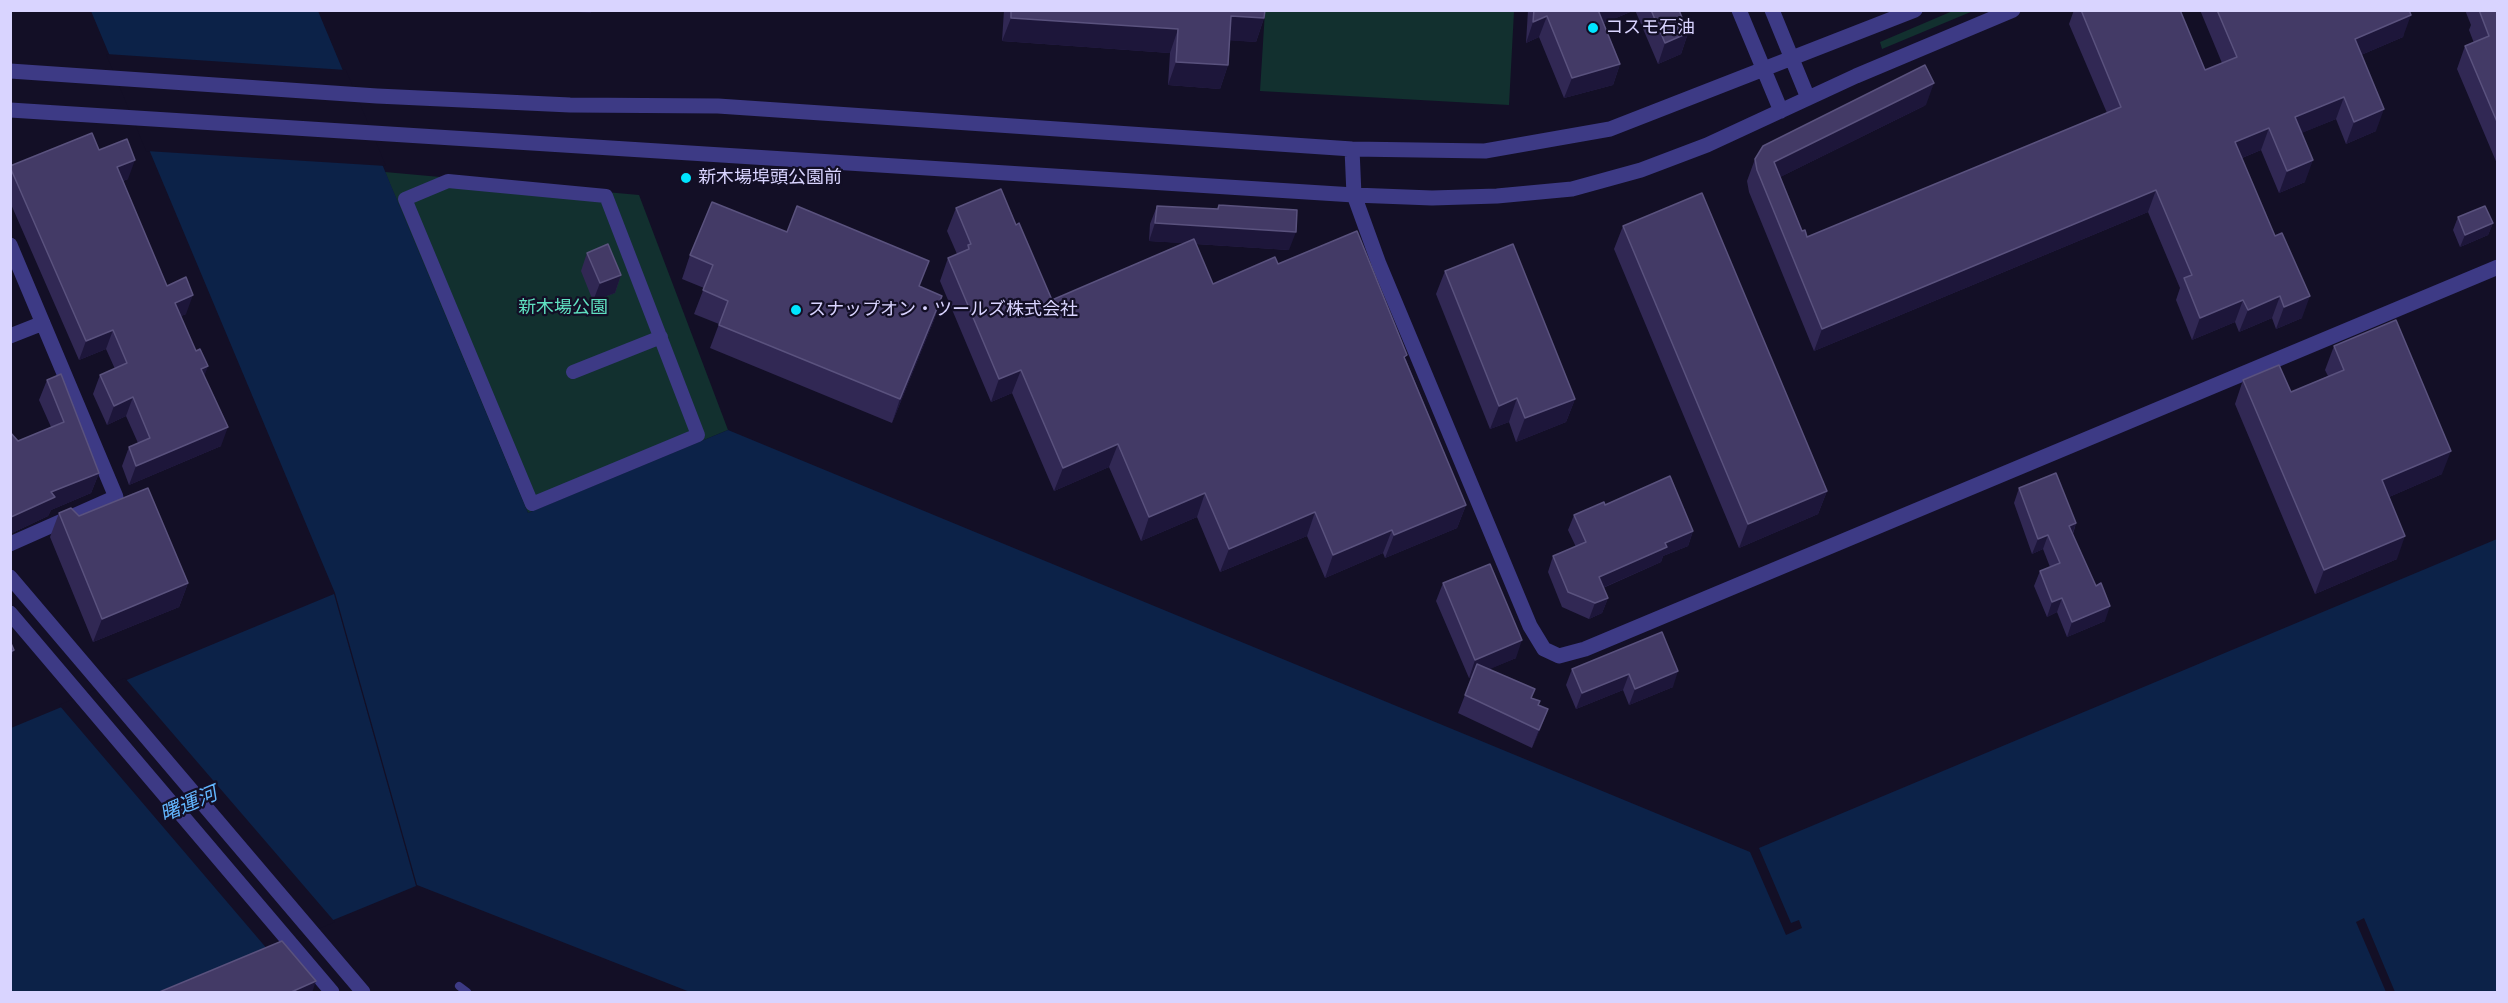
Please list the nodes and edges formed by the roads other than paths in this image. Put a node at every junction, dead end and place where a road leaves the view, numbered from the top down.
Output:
1 (1739, 10) edge
2 (1772, 10) edge
3 (1915, 10) edge
4 (2013, 10) edge
5 (1792, 59) junction
6 (1764, 70) junction
7 (10, 71) edge
8 (1808, 98) junction
9 (10, 110) edge
10 (1781, 111) junction
11 (1353, 149) junction
12 (1354, 195) junction
13 (10, 245) edge
14 (2498, 267) edge
15 (43, 323) junction
16 (10, 336) edge
17 (660, 337) junction
18 (573, 372) dead end
19 (10, 544) edge
20 (10, 577) edge
21 (13, 616) edge
22 (332, 993) edge
23 (363, 993) edge

1 - 6 street
2 - 5 street
3 - 5 street
4 - 8 street
5 - 6 street
5 - 8 street
6 - 10 street
6 - 11 street
7 - 11 street
8 - 10 street
9 - 12 street
10 - 12 street
11 - 12 street
12 - 14 street
13 - 15 street
15 - 16 street
15 - 19 street
17 - 17 street
17 - 18 street
20 - 23 street
21 - 22 street

